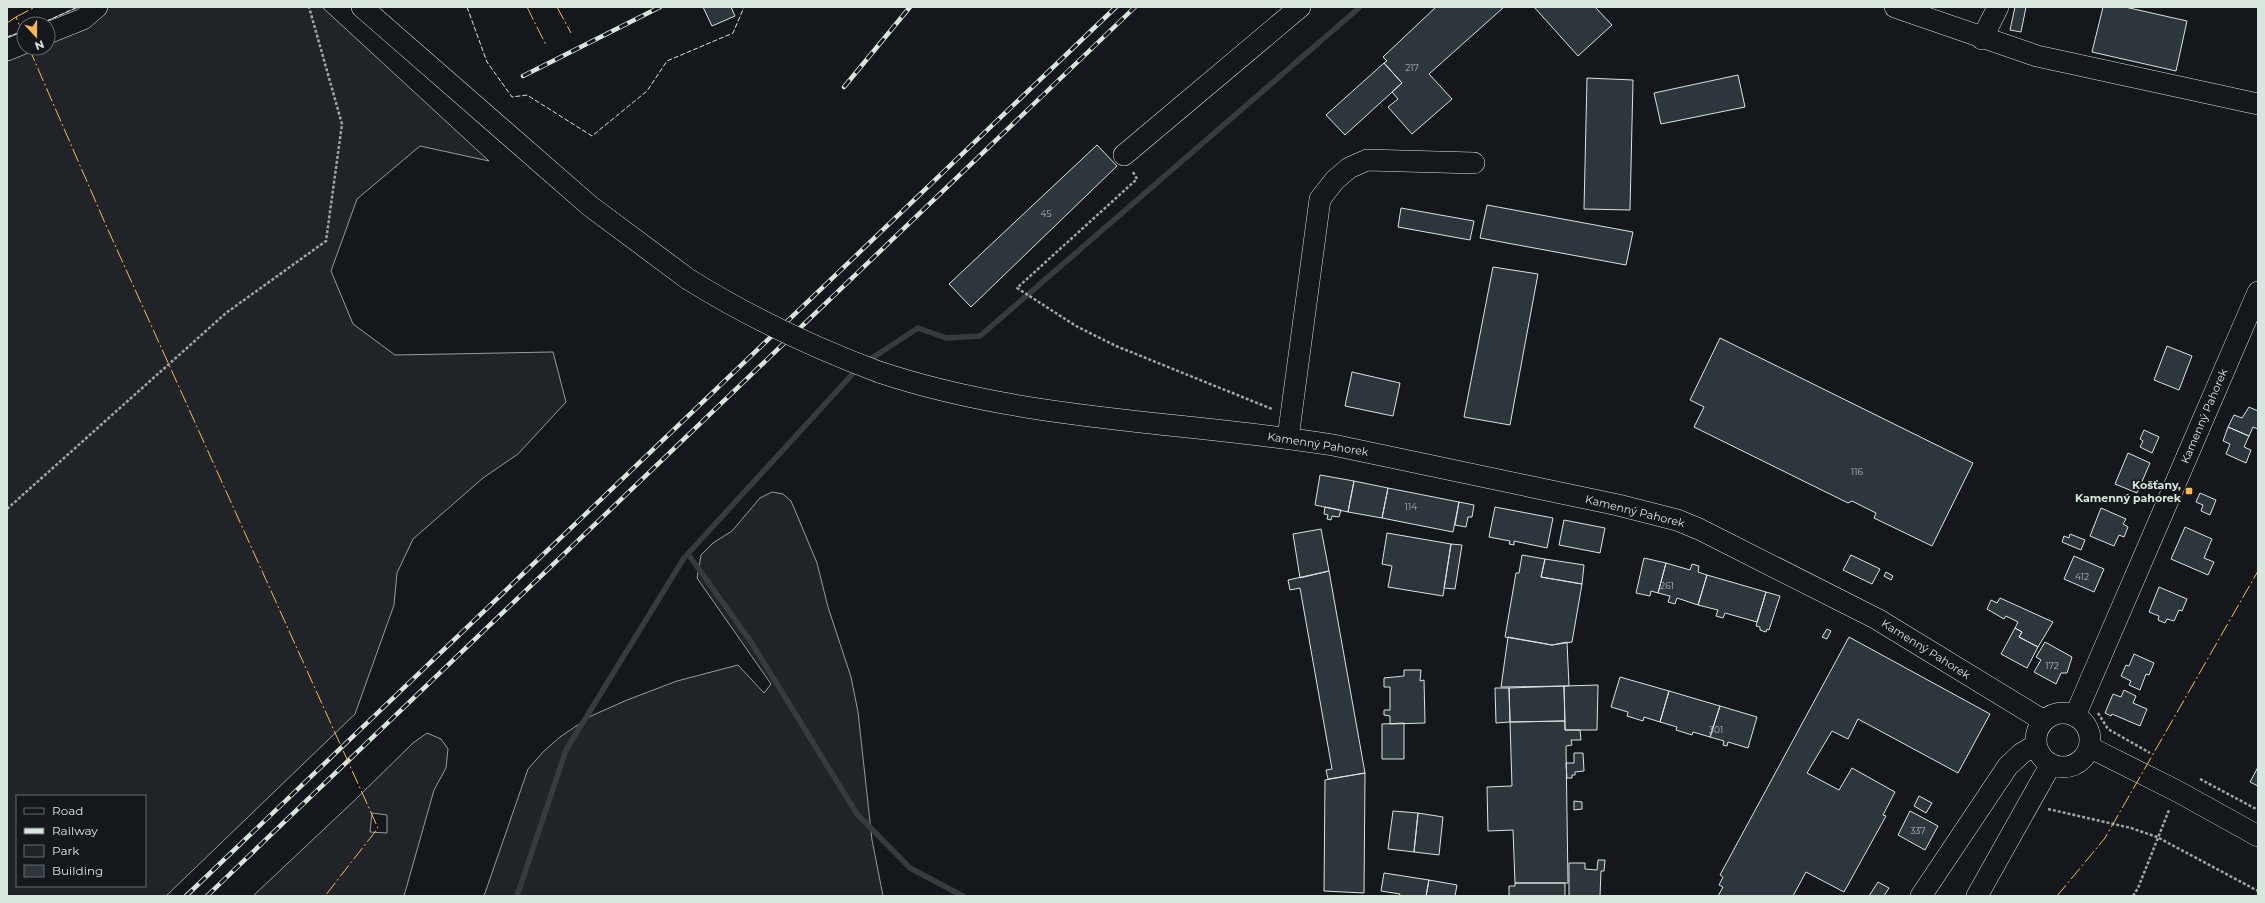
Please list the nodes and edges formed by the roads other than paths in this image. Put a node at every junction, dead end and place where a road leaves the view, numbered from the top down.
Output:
1 (97, 7) edge
2 (362, 7) edge
3 (1300, 7) edge
4 (1895, 7) edge
5 (1998, 7) edge
6 (56, 30) edge
7 (1982, 39) junction
8 (2258, 104) edge
9 (1124, 155) road end
10 (1474, 164) dead end
11 (2258, 292) edge
12 (1288, 438) junction
13 (2075, 716) junction
14 (2044, 721) junction
15 (2036, 745) junction
16 (2089, 747) junction
17 (2051, 764) junction
18 (2258, 836) edge
19 (1921, 896) edge
20 (1977, 896) edge

1 - 6 street
2 - 12 street, Kamenný Pahorek, bridge
3 - 9 street
4 - 7 street
5 - 7 street
7 - 8 street
10 - 12 street
11 - 13 street, Kamenný Pahorek
12 - 14 street, Kamenný Pahorek
13 - 14 street
13 - 16 street
14 - 15 street
15 - 17 street
15 - 19 street
16 - 17 street
16 - 18 street
17 - 20 street

